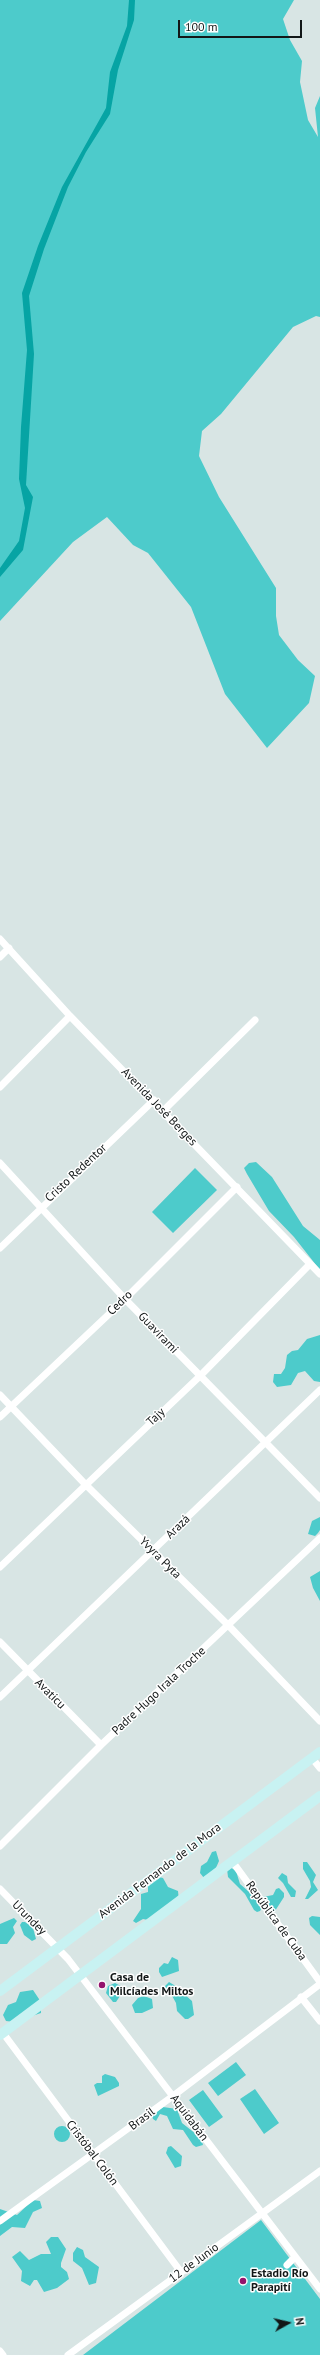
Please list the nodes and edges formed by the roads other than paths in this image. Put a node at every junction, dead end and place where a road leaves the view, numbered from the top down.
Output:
1 (0, 939) edge
2 (9, 948) junction
3 (0, 956) edge
4 (70, 1016) junction
5 (255, 1020) dead end
6 (0, 1087) edge
7 (154, 1100) junction
8 (163, 1111) junction
9 (0, 1163) edge
10 (237, 1187) junction
11 (40, 1208) junction
12 (0, 1248) edge
13 (310, 1264) junction
14 (320, 1274) edge
15 (124, 1299) junction
16 (200, 1376) junction
17 (320, 1390) edge
18 (0, 1395) edge
19 (11, 1407) junction
20 (0, 1417) edge
21 (265, 1443) junction
22 (85, 1484) junction
23 (320, 1498) edge
24 (320, 1538) edge
25 (154, 1550) junction
26 (0, 1566) edge
27 (228, 1625) junction
28 (0, 1642) edge
29 (27, 1670) junction
30 (0, 1697) edge
31 (320, 1721) edge
32 (101, 1745) junction
33 (316, 1755) edge
34 (320, 1768) edge
35 (320, 1796) edge
36 (0, 1846) edge
37 (232, 1861) junction
38 (0, 1889) edge
39 (58, 1948) junction
40 (80, 1976) junction
41 (320, 1983) edge
42 (0, 1991) edge
43 (302, 1997) junction
44 (320, 2021) edge
45 (1, 2034) edge
46 (172, 2096) junction
47 (93, 2155) junction
48 (320, 2171) edge
49 (261, 2213) junction
50 (0, 2221) edge
51 (295, 2257) junction
52 (286, 2265) dead end
53 (181, 2272) junction
54 (320, 2289) edge
55 (0, 2351) edge
56 (3, 2355) edge
57 (68, 2355) edge

1 - 2 street, Avenida José Berges
2 - 3 street
2 - 4 street, Avenida José Berges
4 - 6 street
4 - 7 street, Avenida José Berges
5 - 8 street
7 - 8 street, Avenida José Berges
7 - 11 street, Cristo Redentor
8 - 10 street, Avenida José Berges
9 - 11 street, Guavirami
10 - 13 street, Avenida José Berges
10 - 15 street, Cedro
11 - 12 street, Cristo Redentor
11 - 15 street, Guavirami
13 - 14 street, Avenida José Berges
13 - 16 street, Tajy
15 - 16 street, Guavirami
15 - 19 street, Cedro
16 - 21 street, Guavirami
16 - 22 street, Tajy
17 - 21 street, Arazá
18 - 19 street, Yvyra Pyta
19 - 20 street, Cedro
19 - 22 street, Yvyra Pyta
21 - 23 street, Guavirami
21 - 25 street, Arazá
22 - 25 street, Yvyra Pyta
22 - 26 street, Tajy
24 - 27 street, Padre Hugo Irala Troche
25 - 27 street, Yvyra Pyta
25 - 29 street, Arazá
27 - 31 street, Yvyra Pyta
27 - 32 street, Padre Hugo Irala Troche
28 - 29 street, Avaticu
29 - 30 street, Arazá
29 - 32 street, Avaticu
32 - 36 street, Padre Hugo Irala Troche
33 - 34 street
33 - 39 main road, Avenida Fernando de la Mora
35 - 37 main road
37 - 40 main road
37 - 41 street, República de Cuba
38 - 39 street, Urundey
39 - 40 street, Aquidabán
39 - 42 main road, Avenida Fernando de la Mora
40 - 45 main road
40 - 46 street, Aquidabán
41 - 43 street, Brasil
43 - 44 street
43 - 46 street, Brasil
45 - 47 street, Cristóbal Colón
46 - 47 street, Brasil
46 - 49 street, Aquidabán
47 - 50 street, Brasil
47 - 53 street, Cristóbal Colón
48 - 49 street, 12 de Junio
49 - 51 street, Aquidabán
49 - 53 street, 12 de Junio
51 - 52 street
51 - 54 street, Aquidabán
53 - 57 street, 12 de Junio
55 - 56 street

